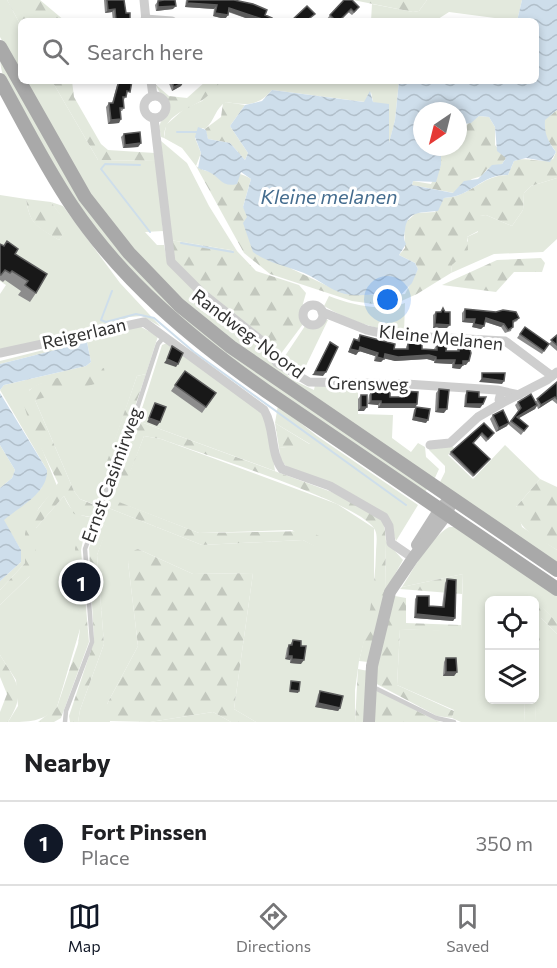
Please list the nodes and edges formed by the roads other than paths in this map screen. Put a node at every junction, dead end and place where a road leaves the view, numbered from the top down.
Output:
1 (144, 0) edge
2 (146, 18) edge
3 (0, 46) edge
4 (18, 78) edge
5 (0, 80) edge
6 (22, 84) edge
7 (151, 84) edge
8 (153, 96) junction
9 (154, 118) junction
10 (322, 312) dead end
11 (164, 337) junction
12 (0, 353) edge
13 (554, 374) edge
14 (501, 393) junction
15 (519, 395) junction
16 (502, 403) junction
17 (430, 445) dead end
18 (452, 499) junction
19 (444, 512) junction
20 (413, 558) junction
21 (557, 570) edge
22 (557, 589) edge
23 (370, 685) junction
24 (63, 721) edge
25 (369, 722) edge
26 (454, 722) edge

1 - 2 street
3 - 4 main road, Randweg-Noord
5 - 19 main road, Randweg-Noord
6 - 18 main road, Randweg-Noord
7 - 8 street
8 - 9 street
8 - 9 street
9 - 14 street, Grensweg
10 - 13 street, Kleine Melanen
11 - 12 street, Reigerlaan
11 - 20 street, Reigerlaan
11 - 24 lane, Ernst Casimirweg
13 - 15 street
14 - 15 street, Grensweg
14 - 16 street
15 - 16 street
16 - 17 street
18 - 19 street
18 - 21 main road, Randweg-Noord
19 - 20 street
19 - 22 main road, Randweg-Noord
20 - 23 street
23 - 25 street
23 - 26 lane

